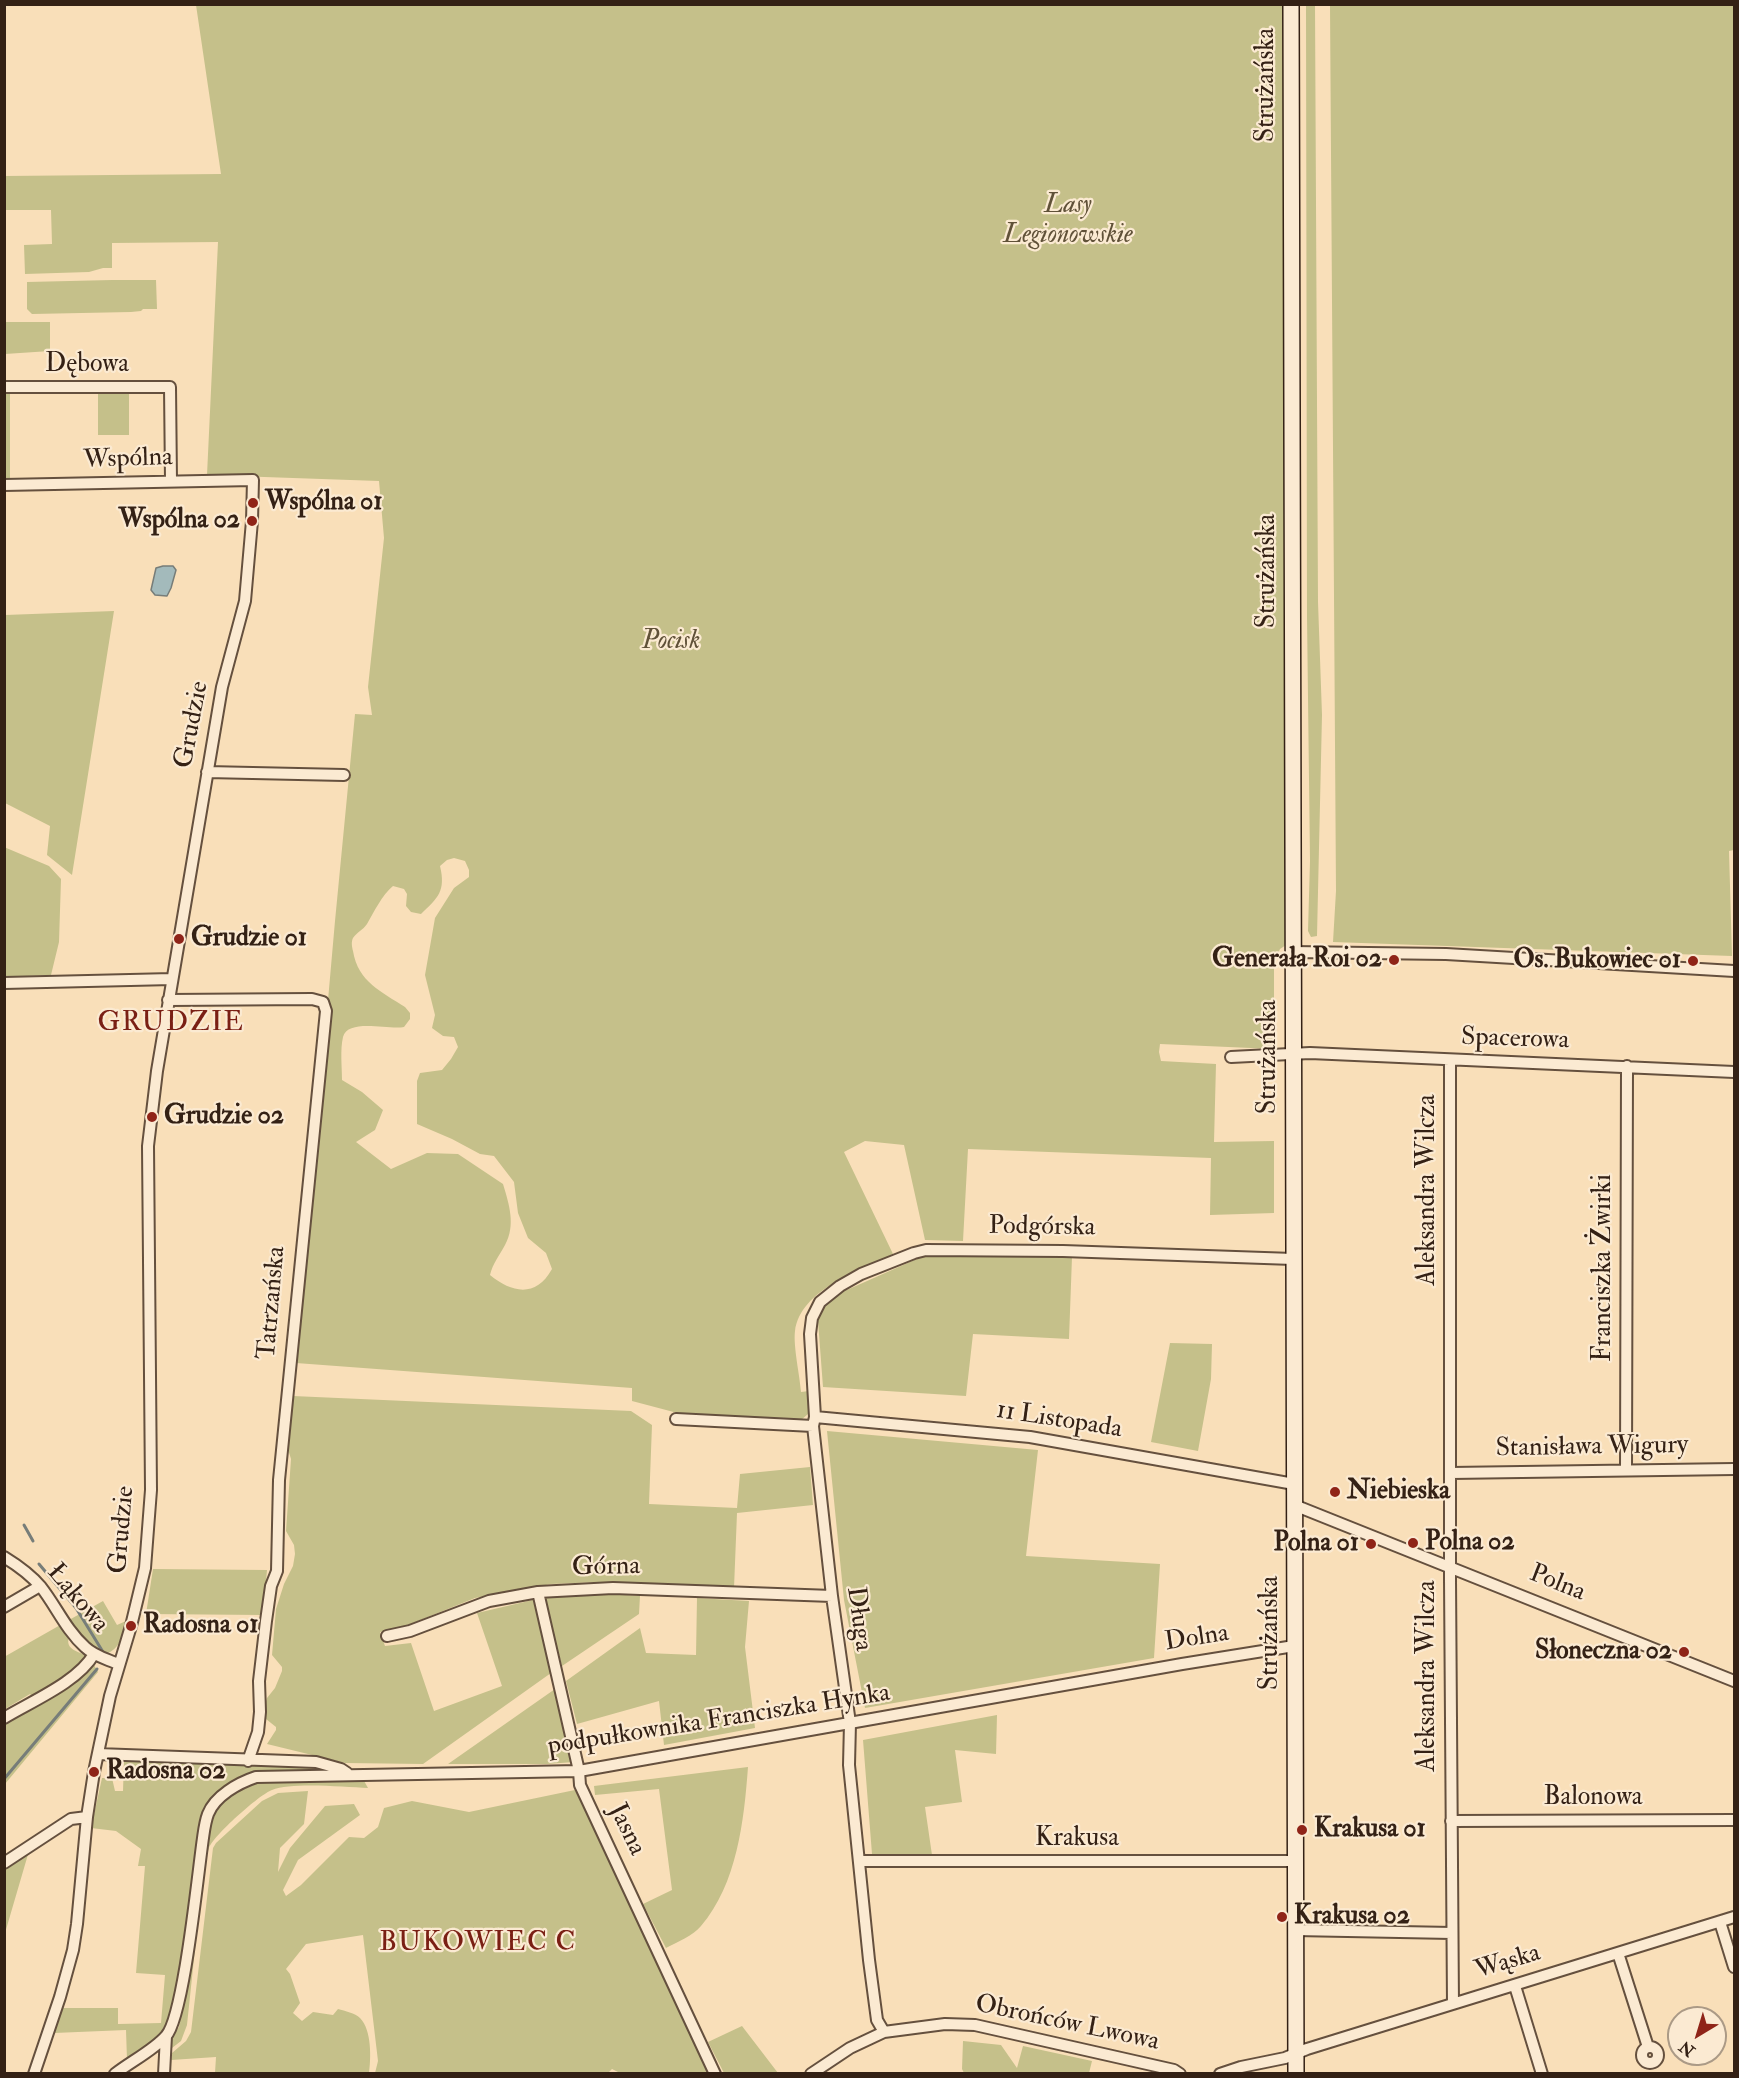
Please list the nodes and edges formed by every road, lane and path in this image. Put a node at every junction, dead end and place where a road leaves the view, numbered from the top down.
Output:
1 (1291, 4) edge
2 (4, 387) edge
3 (253, 480) joint
4 (171, 481) junction
5 (4, 485) edge
6 (207, 772) junction
7 (344, 775) dead end
8 (1292, 952) junction
9 (1734, 971) edge
10 (172, 979) junction
11 (4, 982) edge
12 (168, 1000) junction
13 (1293, 1053) junction
14 (1231, 1057) dead end
15 (1450, 1059) junction
16 (1627, 1066) junction
17 (1734, 1072) edge
18 (1293, 1259) junction
19 (812, 1318) joint
20 (676, 1419) dead end
21 (814, 1422) junction
22 (1626, 1469) junction
23 (1734, 1469) edge
24 (1450, 1473) junction
25 (1294, 1484) junction
26 (1294, 1505) junction
27 (4, 1557) edge
28 (1450, 1566) junction
29 (40, 1586) junction
30 (538, 1592) junction
31 (832, 1596) junction
32 (4, 1607) edge
33 (387, 1636) dead end
34 (1294, 1646) junction
35 (94, 1654) junction
36 (118, 1664) junction
37 (1142, 1671) joint
38 (1734, 1681) edge
39 (4, 1718) edge
40 (850, 1724) junction
41 (98, 1754) junction
42 (248, 1761) junction
43 (579, 1771) junction
44 (349, 1774) junction
45 (87, 1817) junction
46 (1734, 1820) edge
47 (1451, 1821) junction
48 (859, 1861) junction
49 (1295, 1862) junction
50 (4, 1863) edge
51 (1734, 1917) edge
52 (1720, 1922) junction
53 (1294, 1930) junction
54 (1452, 1933) junction
55 (1618, 1953) junction
56 (1734, 1967) edge
57 (1515, 1986) junction
58 (1453, 2004) junction
59 (884, 2032) junction
60 (166, 2036) junction
61 (1648, 2047) dead end
62 (1295, 2053) junction
63 (34, 2073) edge
64 (115, 2073) edge
65 (164, 2073) edge
66 (715, 2073) edge
67 (811, 2073) edge
68 (1180, 2073) edge
69 (1220, 2073) edge
70 (1296, 2073) edge
71 (1542, 2073) edge

1 - 8 main road, Strużańska
2 - 4 street, Dębowa
3 - 4 street, Wspólna
3 - 6 street, Grudzie
4 - 5 street, Wspólna
6 - 7 street
6 - 10 street, Grudzie
8 - 9 street
8 - 13 main road, Strużańska
10 - 11 street
10 - 12 street, Grudzie
12 - 36 street, Grudzie
12 - 42 street, Tatrzańska
13 - 14 street, Spacerowa
13 - 15 street, Spacerowa
13 - 18 main road, Strużańska
15 - 16 street, Spacerowa
15 - 24 street, Aleksandra Wilcza
16 - 17 street, Spacerowa
16 - 22 street, Franciszka Żwirki
18 - 19 street, Podgórska
18 - 25 main road, Strużańska
19 - 21 street, Długa
20 - 21 street, 11 Listopada
21 - 25 street, 11 Listopada
21 - 31 street, Długa
22 - 23 street, Stanisława Wigury
22 - 24 street, Stanisława Wigury
24 - 28 street, Aleksandra Wilcza
25 - 26 main road, Strużańska
26 - 28 street, Polna
26 - 34 main road, Strużańska
27 - 29 street, Łąkowa
28 - 38 street, Polna
28 - 47 street, Aleksandra Wilcza
29 - 32 street
29 - 35 street, Łąkowa
30 - 31 street, Górna
30 - 33 street, Górna
30 - 43 street, Jasna
31 - 40 street, Długa
34 - 37 street, Dolna
34 - 49 main road, Strużańska
35 - 36 street, Łąkowa
35 - 39 street
36 - 41 street, Grudzie
37 - 40 street, podpułkownika Franciszka Hynka
40 - 43 street, podpułkownika Franciszka Hynka
40 - 48 street, Długa
41 - 42 street
41 - 45 street, Grudzie
42 - 44 street
43 - 44 street, podpułkownika Franciszka Hynka
43 - 66 street, Jasna
44 - 60 street, podpułkownika Franciszka Hynka
45 - 50 street
45 - 63 street, Grudzie
46 - 47 street, Balonowa
47 - 54 street, Aleksandra Wilcza
48 - 49 street, Krakusa
48 - 59 street, Długa
49 - 53 main road, Strużańska
51 - 52 street, Wąska
52 - 55 street, Wąska
52 - 56 street
53 - 54 street
53 - 62 main road, Strużańska
54 - 58 street, Aleksandra Wilcza
55 - 57 street, Wąska
55 - 61 street
57 - 58 street, Wąska
57 - 71 street
58 - 62 street, Wąska
59 - 67 street, Obrońców Lwowa
59 - 68 street, Obrońców Lwowa
60 - 64 street
60 - 65 street
62 - 69 street, Wąska
62 - 70 main road, Strużańska

